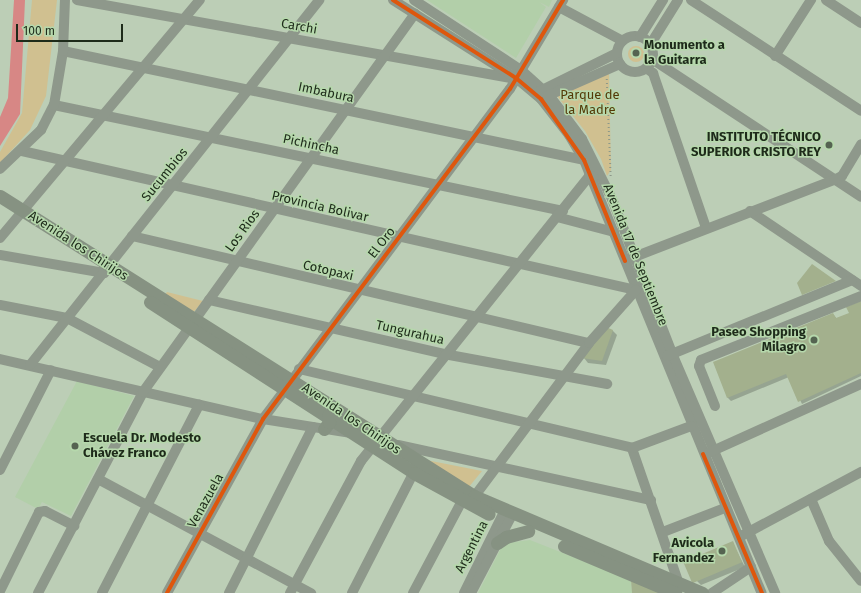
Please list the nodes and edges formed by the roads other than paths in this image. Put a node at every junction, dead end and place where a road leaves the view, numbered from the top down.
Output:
1 (65, 0) edge
2 (77, 0) edge
3 (200, 0) edge
4 (319, 0) edge
5 (393, 0) edge
6 (414, 0) edge
7 (663, 0) edge
8 (678, 0) edge
9 (691, 0) edge
10 (811, 0) edge
11 (826, 0) edge
12 (561, 3) edge
13 (416, 14) junction
14 (184, 19) junction
15 (861, 24) edge
16 (640, 37) junction
17 (290, 39) junction
18 (623, 41) junction
19 (650, 45) junction
20 (63, 51) junction
21 (617, 53) junction
22 (385, 56) junction
23 (775, 56) junction
24 (652, 59) junction
25 (620, 64) junction
26 (143, 68) junction
27 (646, 68) junction
28 (519, 74) junction
29 (249, 90) junction
30 (542, 94) junction
31 (54, 105) junction
32 (346, 111) junction
33 (861, 111) edge
34 (105, 115) junction
35 (211, 138) junction
36 (473, 140) junction
37 (861, 144) edge
38 (22, 151) junction
39 (312, 159) junction
40 (584, 160) junction
41 (63, 163) junction
42 (0, 169) edge
43 (590, 176) junction
44 (602, 178) junction
45 (834, 180) junction
46 (439, 186) junction
47 (172, 187) junction
48 (0, 196) edge
49 (861, 197) edge
50 (0, 206) edge
51 (275, 209) junction
52 (750, 211) junction
53 (22, 214) junction
54 (560, 214) junction
55 (706, 228) junction
56 (614, 232) junction
57 (132, 236) junction
58 (0, 238) edge
59 (399, 238) junction
60 (0, 254) edge
61 (630, 259) junction
62 (238, 261) junction
63 (518, 265) junction
64 (107, 270) junction
65 (852, 280) junction
66 (861, 286) edge
67 (358, 289) junction
68 (636, 290) junction
69 (861, 296) edge
70 (210, 300) junction
71 (0, 305) edge
72 (476, 315) junction
73 (768, 316) junction
74 (67, 318) junction
75 (193, 324) junction
76 (330, 328) junction
77 (772, 331) junction
78 (589, 343) junction
79 (444, 354) junction
80 (672, 354) junction
81 (662, 358) junction
82 (0, 359) edge
83 (30, 365) junction
84 (160, 366) junction
85 (51, 370) junction
86 (562, 377) junction
87 (292, 379) junction
88 (607, 384) dead end
89 (861, 384) edge
90 (143, 392) junction
91 (410, 396) junction
92 (199, 405) junction
93 (714, 406) dead end
94 (328, 416) junction
95 (263, 419) junction
96 (528, 423) junction
97 (691, 426) junction
98 (318, 428) junction
99 (356, 434) junction
100 (379, 442) junction
101 (632, 448) junction
102 (714, 450) junction
103 (703, 454) junction
104 (416, 468) junction
105 (494, 468) junction
106 (0, 470) edge
107 (861, 472) edge
108 (98, 479) junction
109 (812, 499) junction
110 (650, 500) junction
111 (468, 501) junction
112 (149, 506) junction
113 (725, 508) junction
114 (506, 517) junction
115 (74, 526) junction
116 (528, 531) junction
117 (663, 532) junction
118 (749, 532) junction
119 (199, 533) junction
120 (738, 538) junction
121 (497, 543) junction
122 (246, 559) junction
123 (751, 567) junction
124 (861, 581) edge
125 (293, 589) edge
126 (678, 590) edge
127 (0, 591) edge
128 (760, 592) edge
129 (5, 593) edge
130 (38, 593) edge
131 (102, 593) edge
132 (167, 593) edge
133 (229, 593) edge
134 (311, 593) edge
135 (352, 593) edge
136 (413, 593) edge
137 (464, 593) edge
138 (472, 593) edge
139 (702, 593) edge
140 (712, 593) edge
141 (774, 593) edge

1 - 20 street
2 - 14 street, Carchi
3 - 14 street
4 - 17 street, Sucumbios
5 - 13 street, Avenida 17 de Septiembre
6 - 28 street, Avenida 17 de Septiembre
7 - 16 street
8 - 19 street
9 - 23 street
10 - 23 street
11 - 15 street
12 - 18 street
12 - 28 street, El Oro
13 - 22 street, Los Rios
13 - 28 street, Avenida 17 de Septiembre
14 - 17 street, Carchi
14 - 26 street
16 - 18 street
16 - 19 street
17 - 22 street, Carchi
17 - 29 street, Sucumbios
18 - 21 street
19 - 24 street
20 - 26 street, Imbabura
20 - 31 street
21 - 25 street
21 - 30 street
22 - 28 street, Carchi
22 - 32 street, Los Rios
23 - 33 street
24 - 27 street
24 - 45 street
25 - 27 street
25 - 30 street
26 - 29 street, Imbabura
26 - 34 street
27 - 55 street
28 - 30 street, Avenida 17 de Septiembre
28 - 36 street, El Oro
29 - 32 street, Imbabura
29 - 35 street, Sucumbios
30 - 40 street, Avenida 17 de Septiembre
30 - 44 street, Avenida 17 de Septiembre
31 - 34 street, Pichincha
31 - 38 street
32 - 36 street, Imbabura
32 - 39 street, Los Rios
34 - 35 street, Pichincha
34 - 41 street
35 - 39 street, Pichincha
35 - 47 street, Sucumbios
36 - 40 street, Imbabura
36 - 46 street, El Oro
37 - 45 street
38 - 41 street, Provincia Bolivar
38 - 42 street
39 - 46 street, Pichincha
39 - 51 street, Los Rios
40 - 43 street, Avenida 17 de Septiembre
41 - 47 street, Provincia Bolivar
41 - 53 street
43 - 44 street
43 - 54 street
43 - 56 street, Avenida 17 de Septiembre
44 - 61 street, Avenida 17 de Septiembre
45 - 49 street
45 - 52 street
46 - 54 street, Pichincha
46 - 59 street, El Oro
47 - 51 street, Provincia Bolivar
47 - 57 street, Sucumbios
48 - 53 main road, Avenida los Chirijos
50 - 53 main road, Avenida los Chirijos
51 - 59 street, Provincia Bolivar
51 - 62 street, Los Rios
52 - 55 street
52 - 65 street
53 - 58 street
53 - 64 main road, Avenida los Chirijos
54 - 56 street, Pichincha
54 - 63 street
55 - 61 street
56 - 61 street, Avenida 17 de Septiembre
57 - 62 street, Cotopaxi
57 - 64 street, Sucumbios
59 - 63 street, Provincia Bolivar
59 - 67 street, El Oro
60 - 64 street
61 - 68 street, Avenida 17 de Septiembre
61 - 80 street, Avenida 17 de Septiembre
62 - 67 street, Cotopaxi
62 - 70 street, Los Rios
63 - 68 street, Provincia Bolivar
63 - 72 street
64 - 74 street, Sucumbios
64 - 75 main road, Avenida los Chirijos
65 - 66 street
65 - 73 street
67 - 72 street, Cotopaxi
67 - 76 street, El Oro
68 - 78 street
68 - 81 street, Avenida 17 de Septiembre
69 - 77 street
70 - 75 street, Los Rios
70 - 76 street, Tungurahua
71 - 74 street
72 - 78 street, Cotopaxi
72 - 79 street
73 - 77 street
73 - 80 street
74 - 83 street, Sucumbios
74 - 84 street
75 - 84 street, Los Rios
75 - 87 main road, Avenida los Chirijos
76 - 79 street, Tungurahua
76 - 87 street, El Oro
77 - 93 street
78 - 86 street
79 - 86 street, Tungurahua
79 - 91 street
80 - 81 street
80 - 102 street, Avenida 17 de Septiembre
81 - 97 street, Avenida 17 de Septiembre
82 - 83 street
83 - 85 street
84 - 90 street, Los Rios
85 - 90 street
85 - 106 street
86 - 88 street, Tungurahua
86 - 96 street
87 - 91 street
87 - 94 main road, Avenida los Chirijos
87 - 95 street, El Oro
87 - 100 main road, Avenida los Chirijos
89 - 102 street
90 - 92 street
90 - 108 street, Los Rios
91 - 96 street
91 - 100 street
92 - 95 street
92 - 112 street
94 - 98 main road
94 - 99 main road, Avenida los Chirijos
95 - 98 street
95 - 119 street, Venazuela
96 - 101 street
96 - 105 street
97 - 101 street
97 - 103 street, Avenida 17 de Septiembre
98 - 99 street
98 - 122 street
99 - 100 main road, Avenida los Chirijos
100 - 104 main road, Avenida los Chirijos
100 - 105 street
100 - 125 street
101 - 110 street
102 - 103 street
102 - 118 street, Avenida 17 de Septiembre
103 - 113 street, Avenida 17 de Septiembre
104 - 111 main road, Avenida los Chirijos
104 - 135 street
105 - 110 street
105 - 111 street
107 - 109 street
108 - 112 street
108 - 115 street, Los Rios
109 - 118 street
109 - 124 street
110 - 117 street
111 - 114 main road, Avenida los Chirijos
111 - 136 street
112 - 119 street
112 - 131 street
113 - 117 street
113 - 120 street, Avenida 17 de Septiembre
114 - 116 main road, Avenida los Chirijos
114 - 121 street, Argentina
114 - 126 main road, Avenida los Chirijos
114 - 137 street, Argentina
115 - 127 street
115 - 130 street, Los Rios
116 - 121 main road
116 - 126 main road, Avenida los Chirijos
117 - 126 street
118 - 120 street
118 - 141 street, Avenida 17 de Septiembre
119 - 122 street
119 - 132 street, Venazuela
120 - 123 street, Avenida 17 de Septiembre
121 - 138 street, Argentina
122 - 125 street
122 - 133 street
123 - 128 street, Avenida 17 de Septiembre
123 - 140 street
125 - 134 street
126 - 139 main road, Avenida los Chirijos
127 - 129 street

